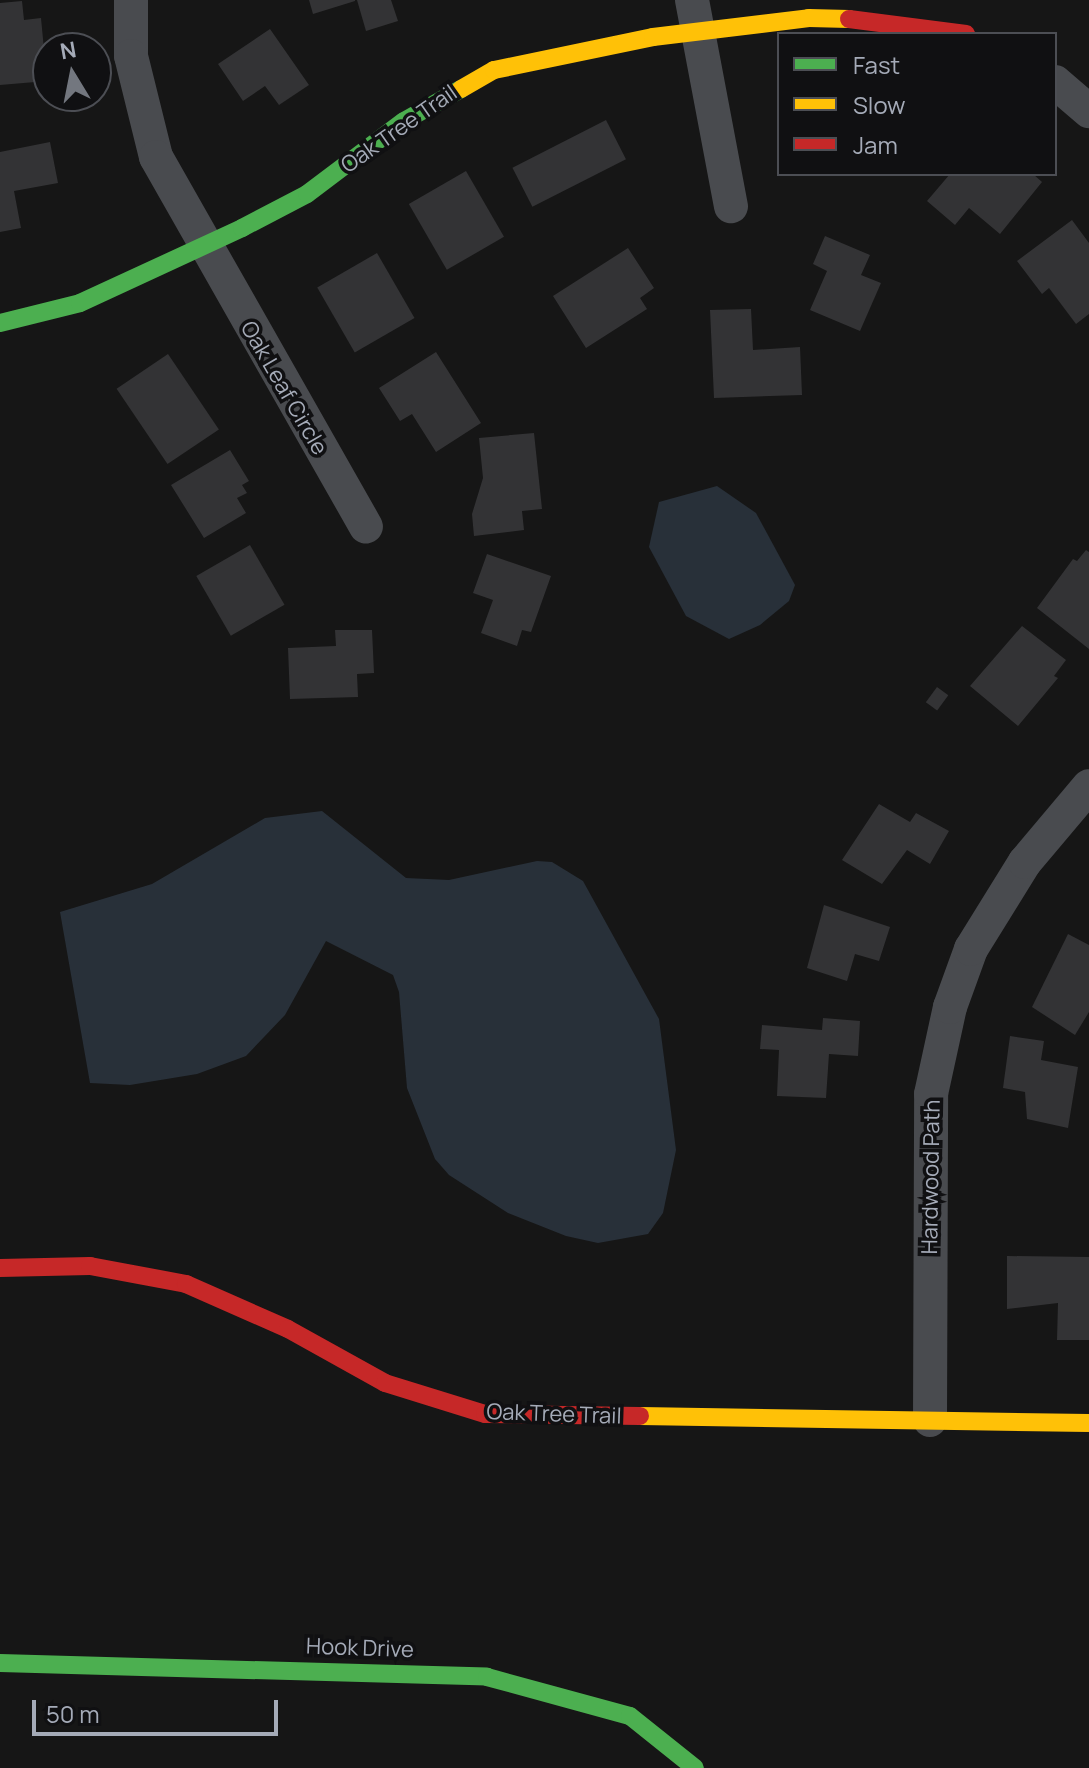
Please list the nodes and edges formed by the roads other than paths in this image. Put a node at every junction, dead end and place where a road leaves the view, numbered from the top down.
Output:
1 (131, 0) edge
2 (694, 16) edge
3 (955, 32) edge
4 (1057, 84) edge
5 (1089, 111) edge
6 (731, 206) dead end
7 (203, 248) junction
8 (0, 323) edge
9 (366, 527) dead end
10 (1089, 786) edge
11 (0, 1268) edge
12 (930, 1420) junction
13 (1089, 1423) edge
14 (0, 1663) edge
15 (695, 1768) edge

1 - 7 street, Oak Leaf Circle
2 - 3 street, Oak Tree Trail
2 - 6 street
2 - 7 street, Oak Tree Trail
4 - 5 street
7 - 8 street, Oak Tree Trail
7 - 9 street, Oak Leaf Circle
10 - 12 street, Hardwood Path
11 - 12 street, Oak Tree Trail
12 - 13 street, Oak Tree Trail
14 - 15 street, Hook Drive

